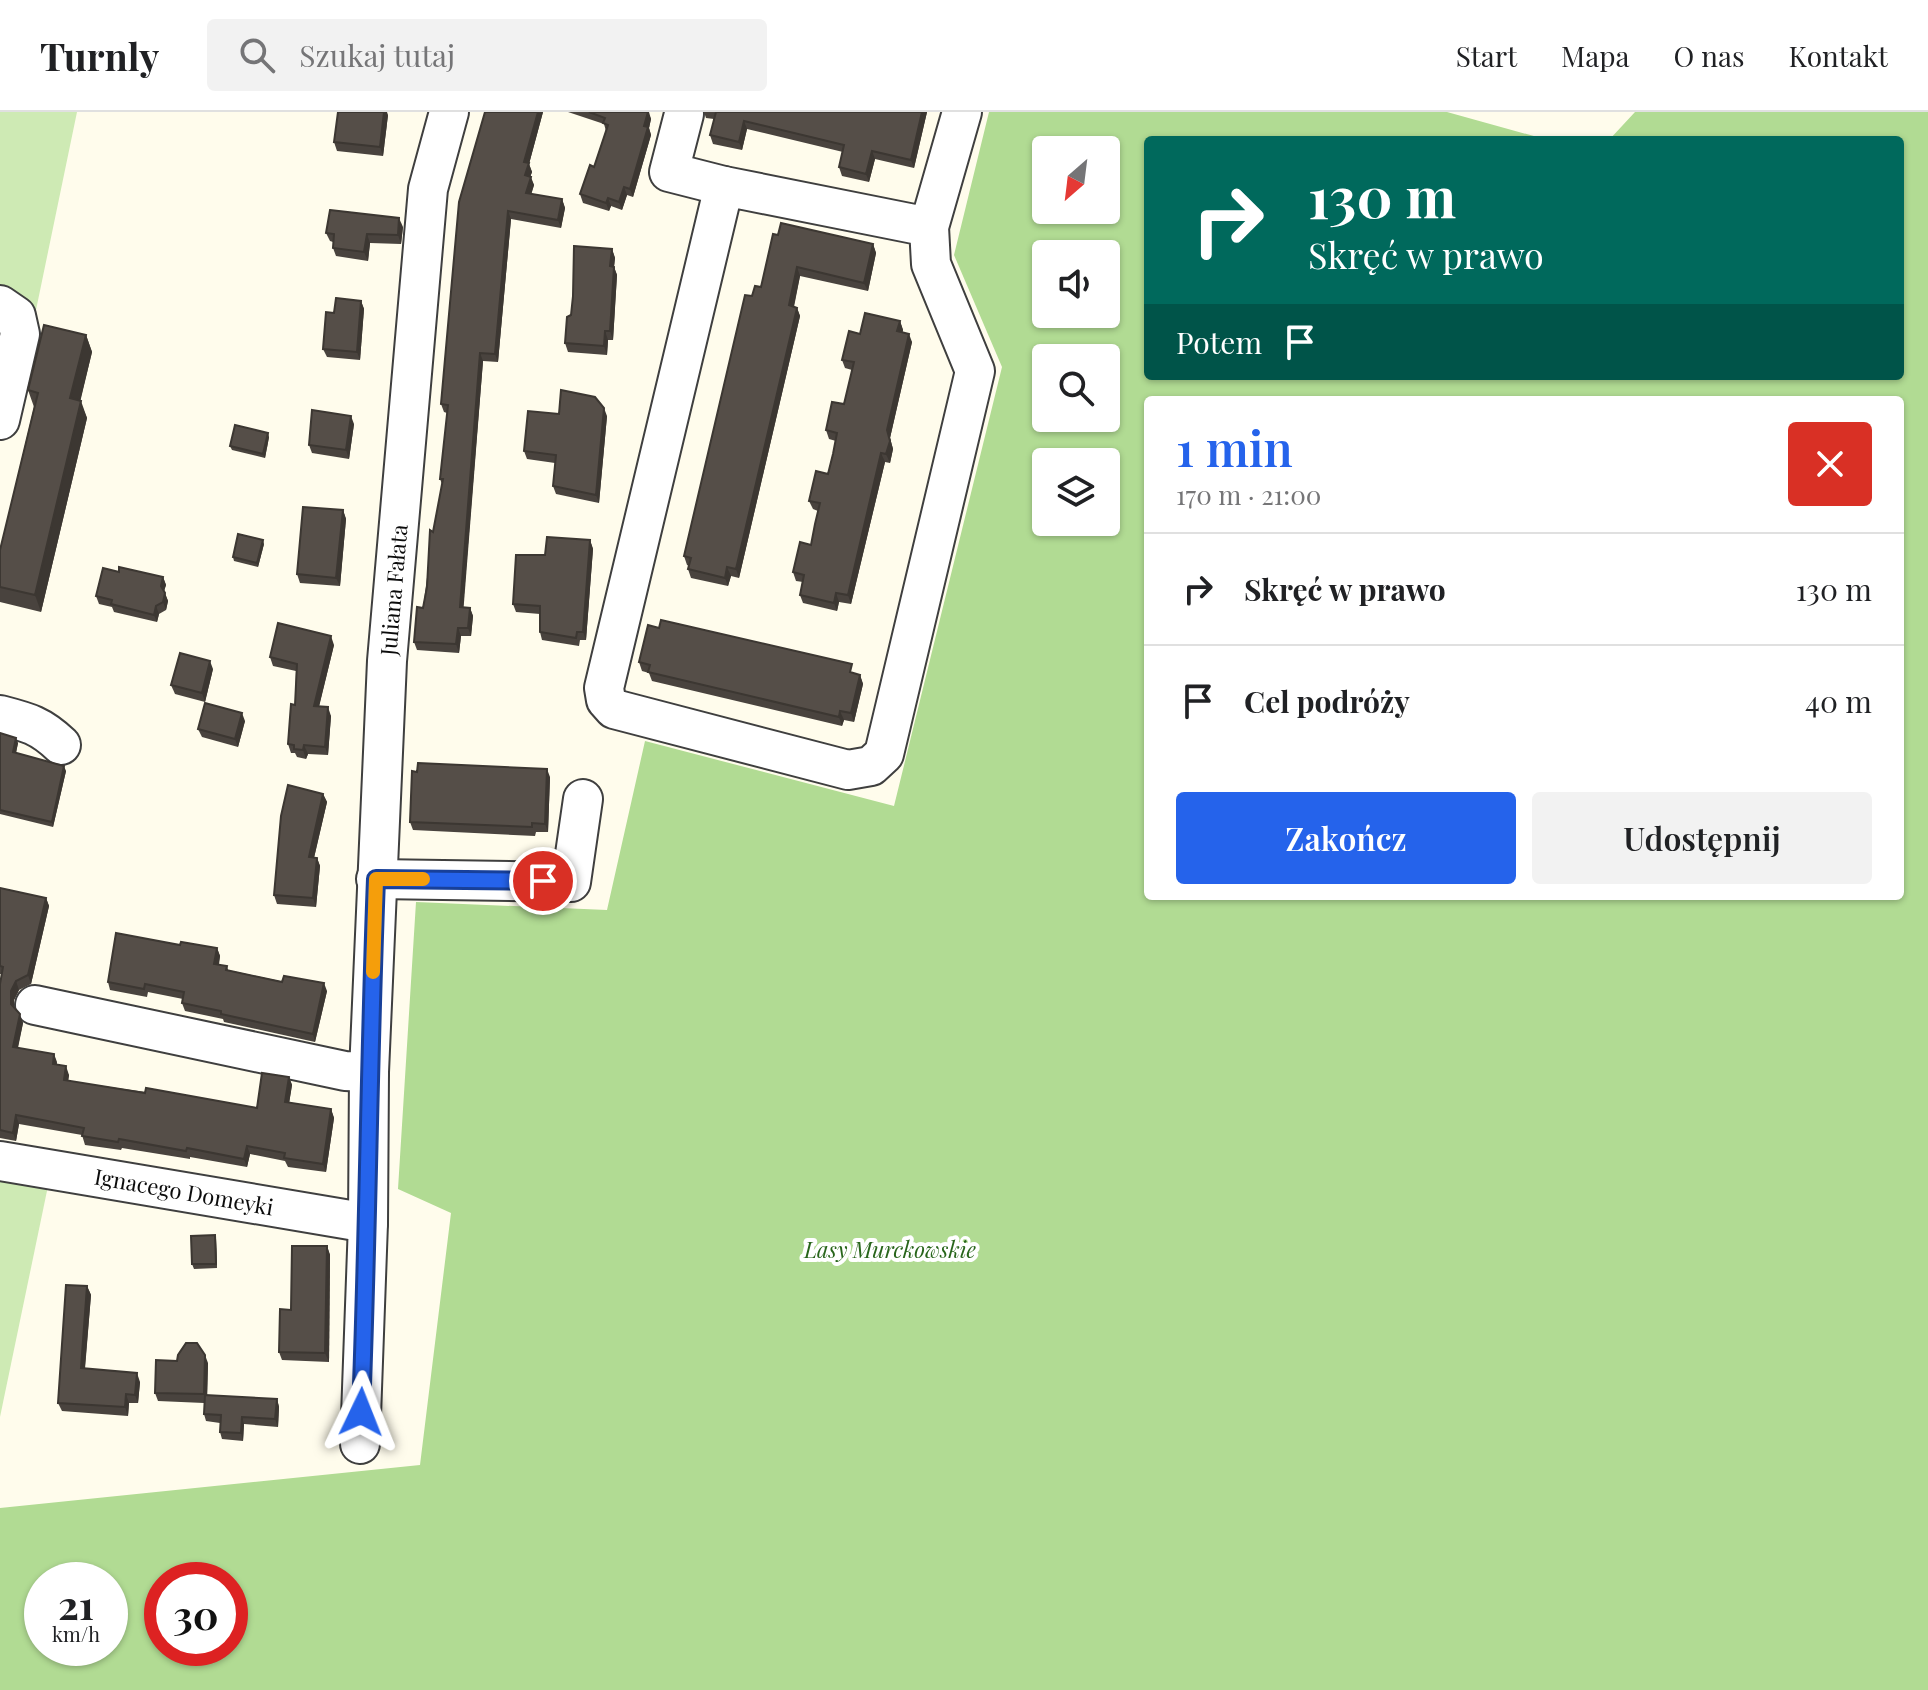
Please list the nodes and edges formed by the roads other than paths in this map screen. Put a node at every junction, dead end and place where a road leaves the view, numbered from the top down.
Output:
1 (449, 112) edge
2 (962, 112) edge
3 (684, 114) edge
4 (724, 186) junction
5 (929, 227) junction
6 (0, 305) edge
7 (0, 420) edge
8 (0, 715) edge
9 (61, 745) dead end
10 (583, 799) dead end
11 (376, 879) junction
12 (35, 1005) dead end
13 (369, 1072) junction
14 (0, 1161) edge
15 (368, 1223) junction
16 (360, 1444) dead end

1 - 11 street, Juliana Fałata
2 - 5 street
3 - 4 street
4 - 5 street
4 - 5 street
6 - 7 street
8 - 9 street
10 - 11 street
11 - 13 street, Juliana Fałata
12 - 13 street
13 - 15 street, Juliana Fałata
14 - 15 street, Ignacego Domeyki
15 - 16 street, Juliana Fałata

